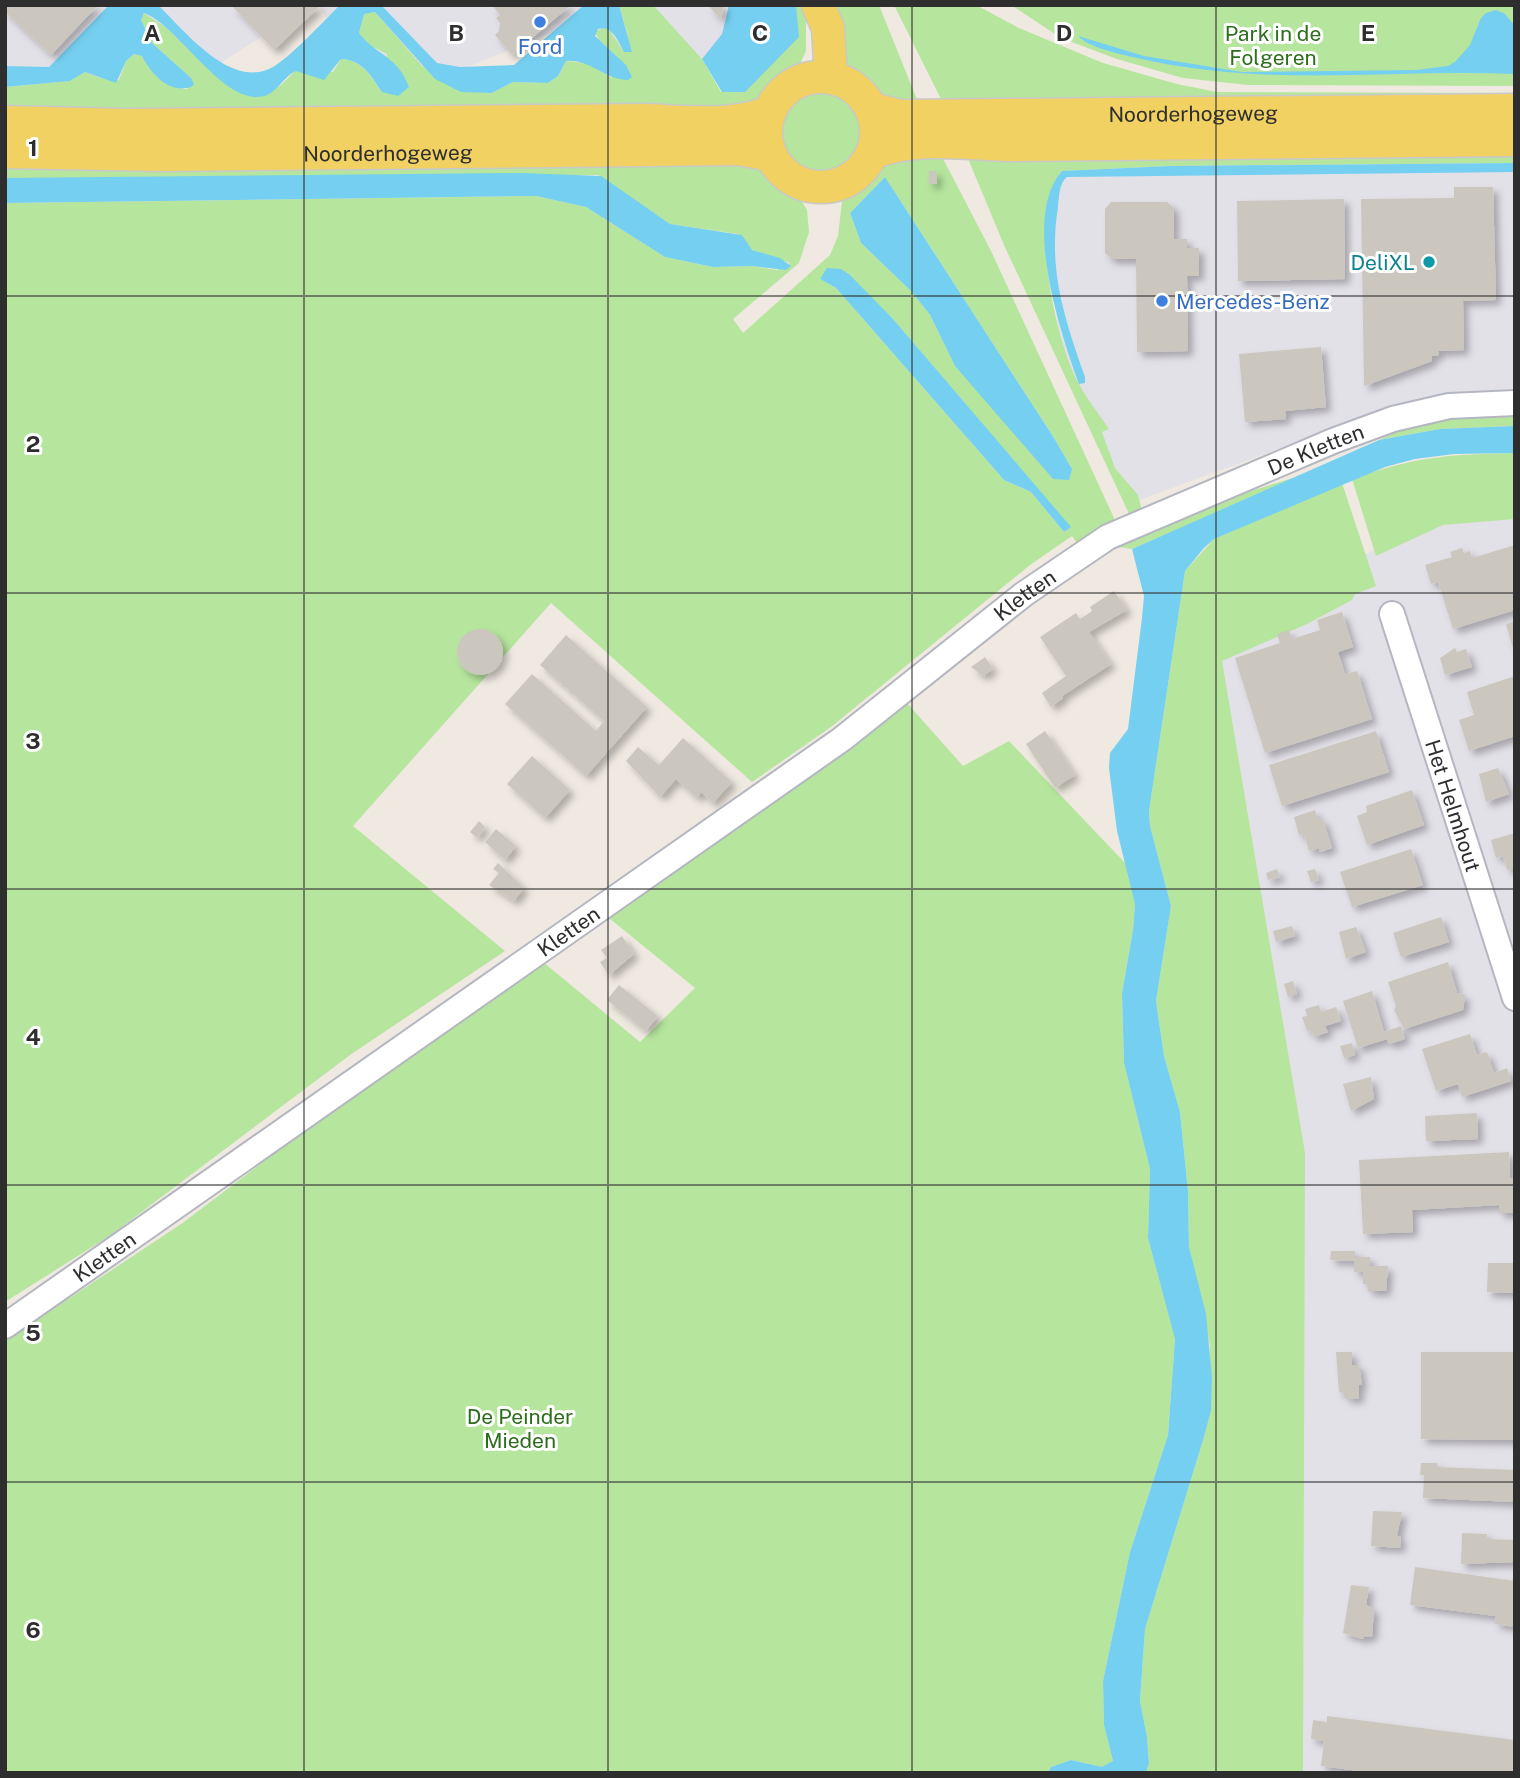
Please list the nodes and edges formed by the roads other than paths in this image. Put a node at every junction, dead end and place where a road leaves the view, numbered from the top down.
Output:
1 (818, 5) edge
2 (821, 78) junction
3 (872, 109) junction
4 (1515, 110) edge
5 (770, 112) junction
6 (5, 122) edge
7 (1515, 140) edge
8 (5, 152) edge
9 (872, 153) junction
10 (771, 155) junction
11 (1515, 403) edge
12 (1124, 528) joint
13 (1392, 614) dead end
14 (1515, 998) edge
15 (5, 1326) edge

1 - 2 main road
2 - 3 main road
2 - 5 main road
3 - 4 main road, Noorderhogeweg
3 - 9 main road
5 - 6 main road, Noorderhogeweg
5 - 10 main road
7 - 9 main road, Noorderhogeweg
8 - 10 main road, Noorderhogeweg
9 - 10 main road
11 - 12 street, De Kletten
12 - 15 street, Kletten
13 - 14 street, Het Helmhout

